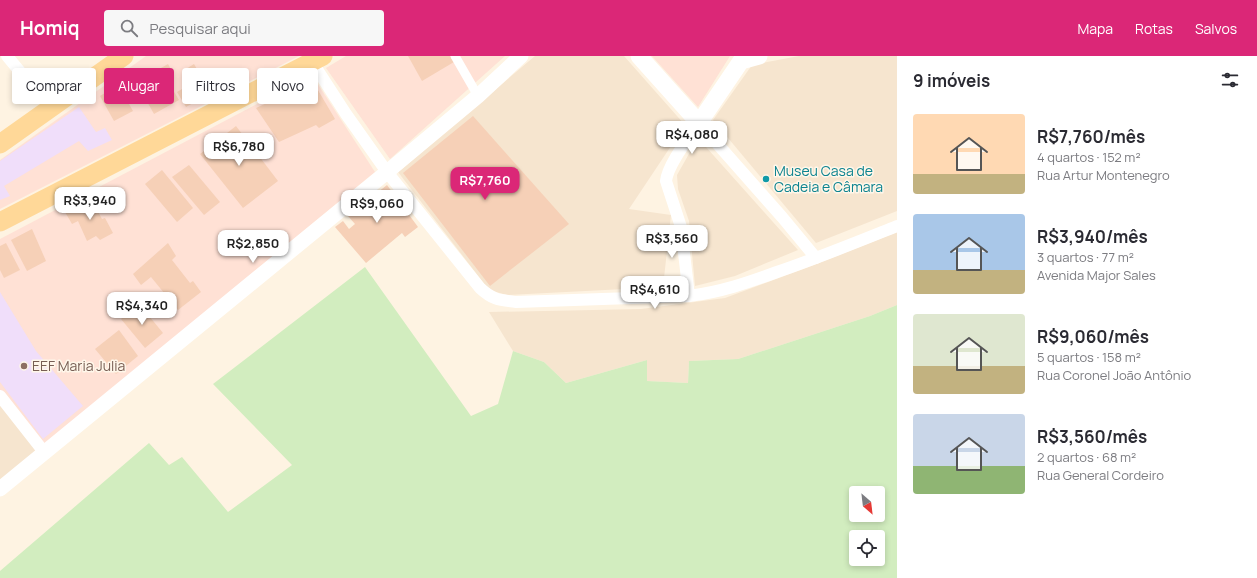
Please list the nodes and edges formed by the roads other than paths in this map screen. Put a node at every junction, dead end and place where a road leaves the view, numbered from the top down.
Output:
1 (7, 56) edge
2 (124, 56) edge
3 (455, 56) edge
4 (521, 56) edge
5 (639, 56) edge
6 (759, 56) edge
7 (314, 58) edge
8 (743, 58) edge
9 (478, 96) junction
10 (50, 108) junction
11 (699, 123) junction
12 (0, 144) edge
13 (387, 172) junction
14 (0, 222) edge
15 (897, 226) edge
16 (816, 258) junction
17 (689, 296) junction
18 (0, 396) edge
19 (44, 452) junction
20 (0, 488) edge

1 - 10 street
2 - 10 main road
3 - 9 street
4 - 9 street
5 - 11 main road
6 - 8 main road
7 - 13 street
7 - 14 main road
8 - 11 main road
9 - 13 street
10 - 12 main road
11 - 16 street
11 - 17 street
13 - 17 street
13 - 19 street
15 - 16 street
16 - 17 street
18 - 19 street
19 - 20 street

